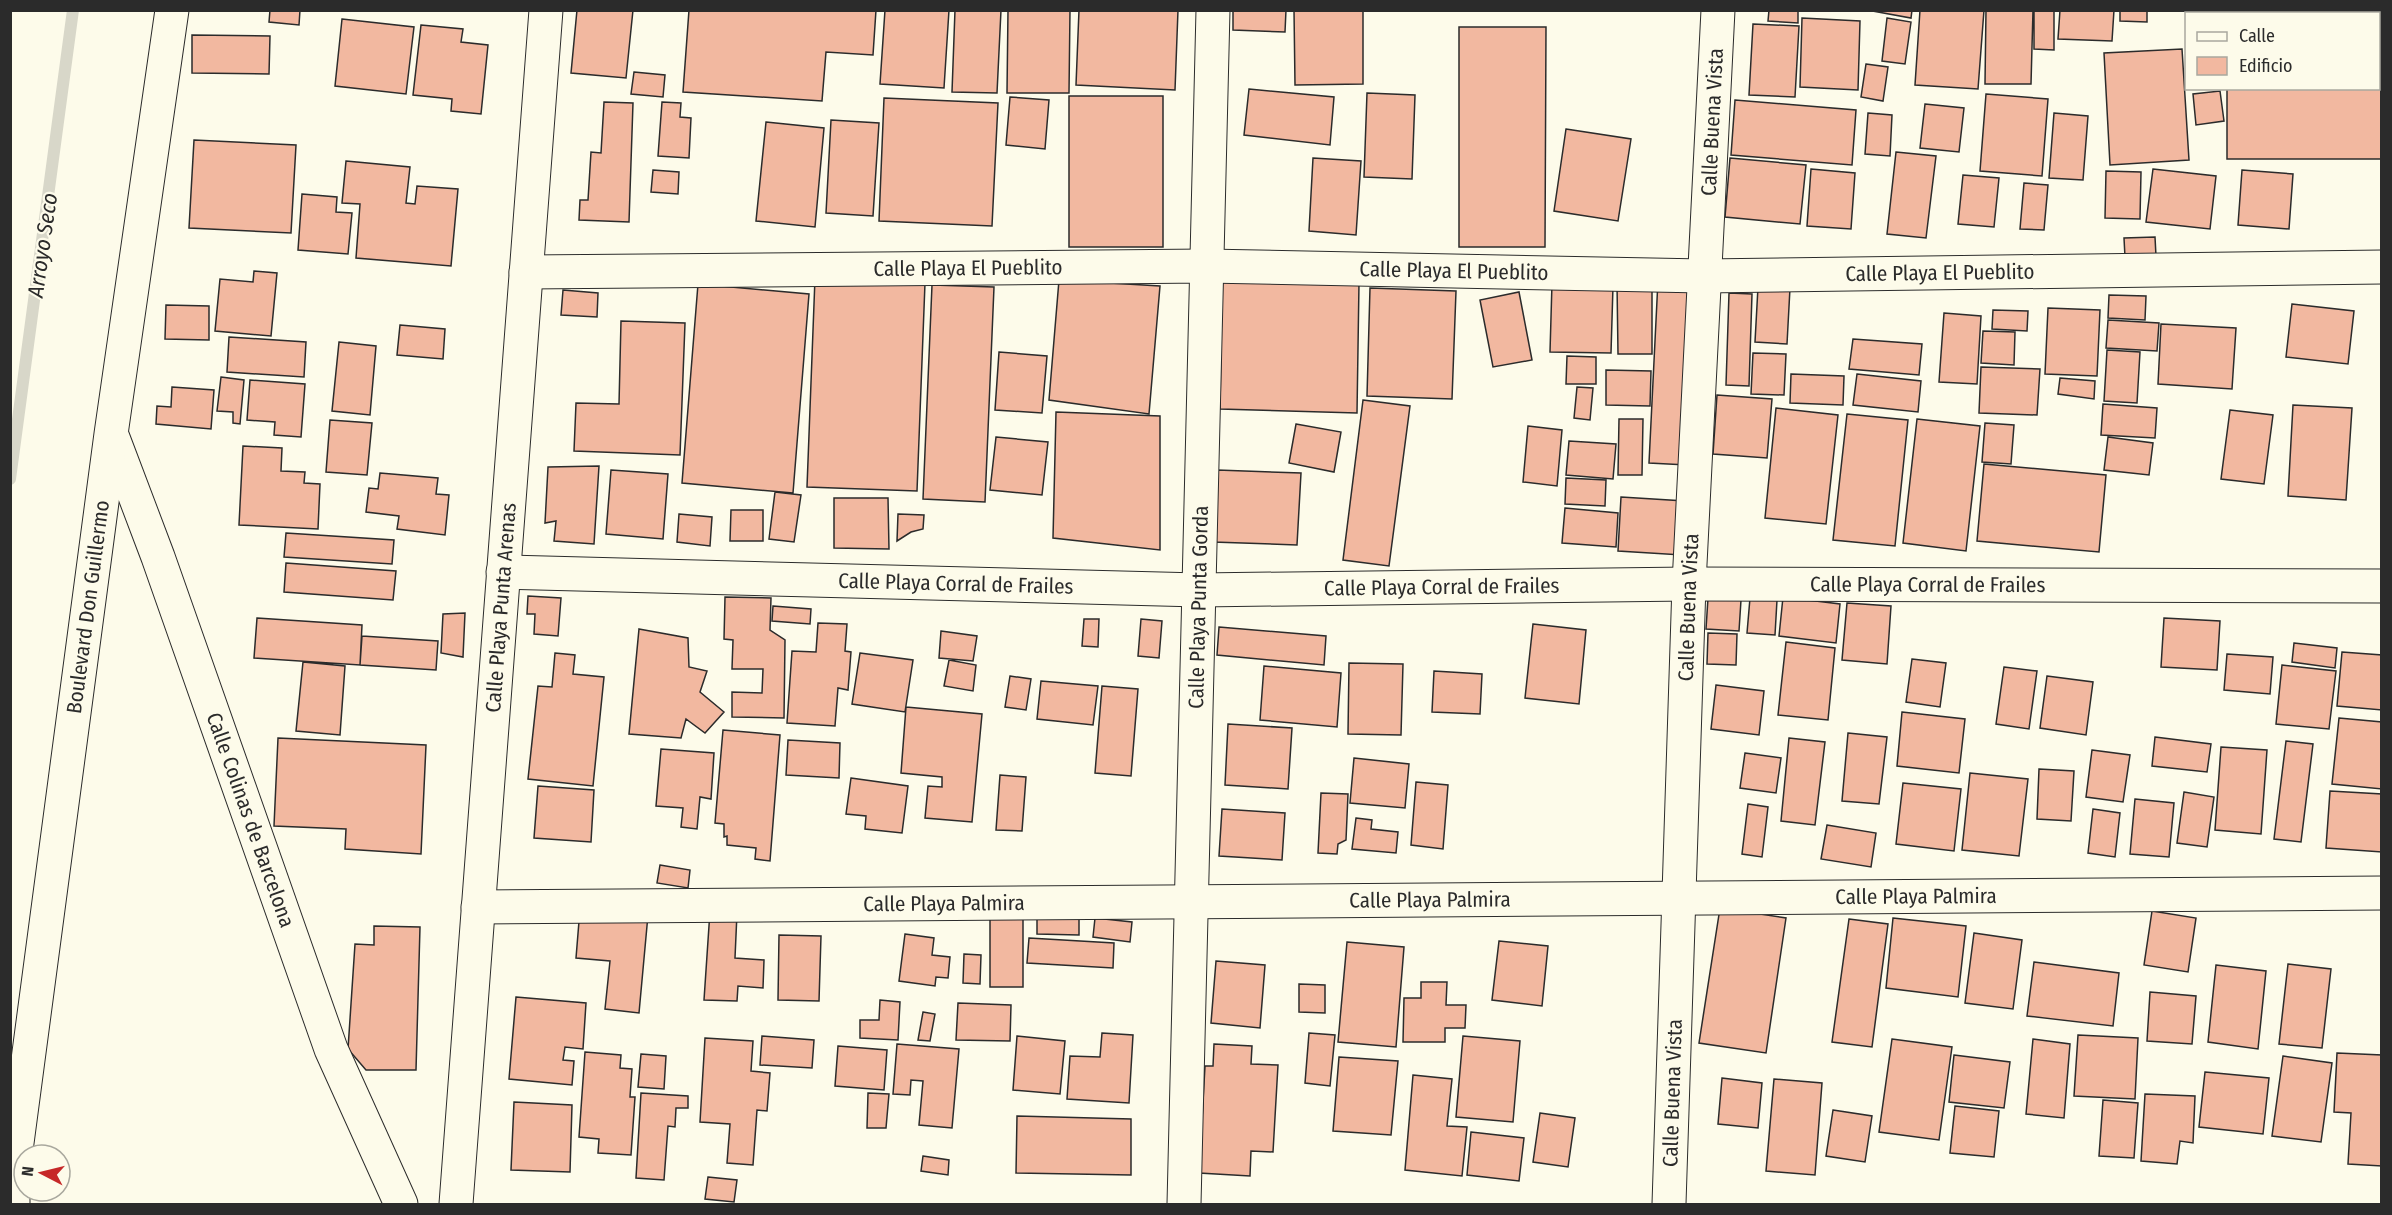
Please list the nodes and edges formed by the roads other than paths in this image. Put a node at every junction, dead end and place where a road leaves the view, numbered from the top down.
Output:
1 (172, 10) edge
2 (546, 10) edge
3 (1213, 10) edge
4 (1718, 10) edge
5 (1206, 266) junction
6 (2382, 267) edge
7 (526, 272) junction
8 (1703, 276) junction
9 (111, 434) junction
10 (503, 572) junction
11 (1689, 584) junction
12 (2382, 586) edge
13 (1199, 590) junction
14 (2382, 893) edge
15 (1681, 900) junction
16 (1192, 903) junction
17 (478, 908) junction
18 (13, 1204) edge
19 (400, 1204) edge
20 (456, 1204) edge
21 (1184, 1204) edge
22 (1669, 1204) edge

1 - 9 street, Boulevard Don Guillermo
2 - 7 street, Calle Playa Punta Arenas
3 - 5 street, Calle Playa Punta Gorda
4 - 8 street, Calle Buena Vista
5 - 7 street, Calle Playa El Pueblito
5 - 8 street, Calle Playa El Pueblito
5 - 13 street, Calle Playa Punta Gorda
6 - 8 street, Calle Playa El Pueblito
7 - 10 street, Calle Playa Punta Arenas
8 - 11 street, Calle Buena Vista
9 - 18 street, Boulevard Don Guillermo
9 - 19 street, Calle Colinas de Barcelona
10 - 13 street, Calle Playa Corral de Frailes
10 - 17 street, Calle Playa Punta Arenas
11 - 12 street, Calle Playa Corral de Frailes
11 - 13 street, Calle Playa Corral de Frailes
11 - 15 street, Calle Buena Vista
13 - 16 street, Calle Playa Punta Gorda
14 - 15 street, Calle Playa Palmira
15 - 16 street, Calle Playa Palmira
15 - 22 street, Calle Buena Vista
16 - 17 street, Calle Playa Palmira
16 - 21 street, Calle Playa Punta Gorda
17 - 20 street, Calle Playa Punta Arenas

